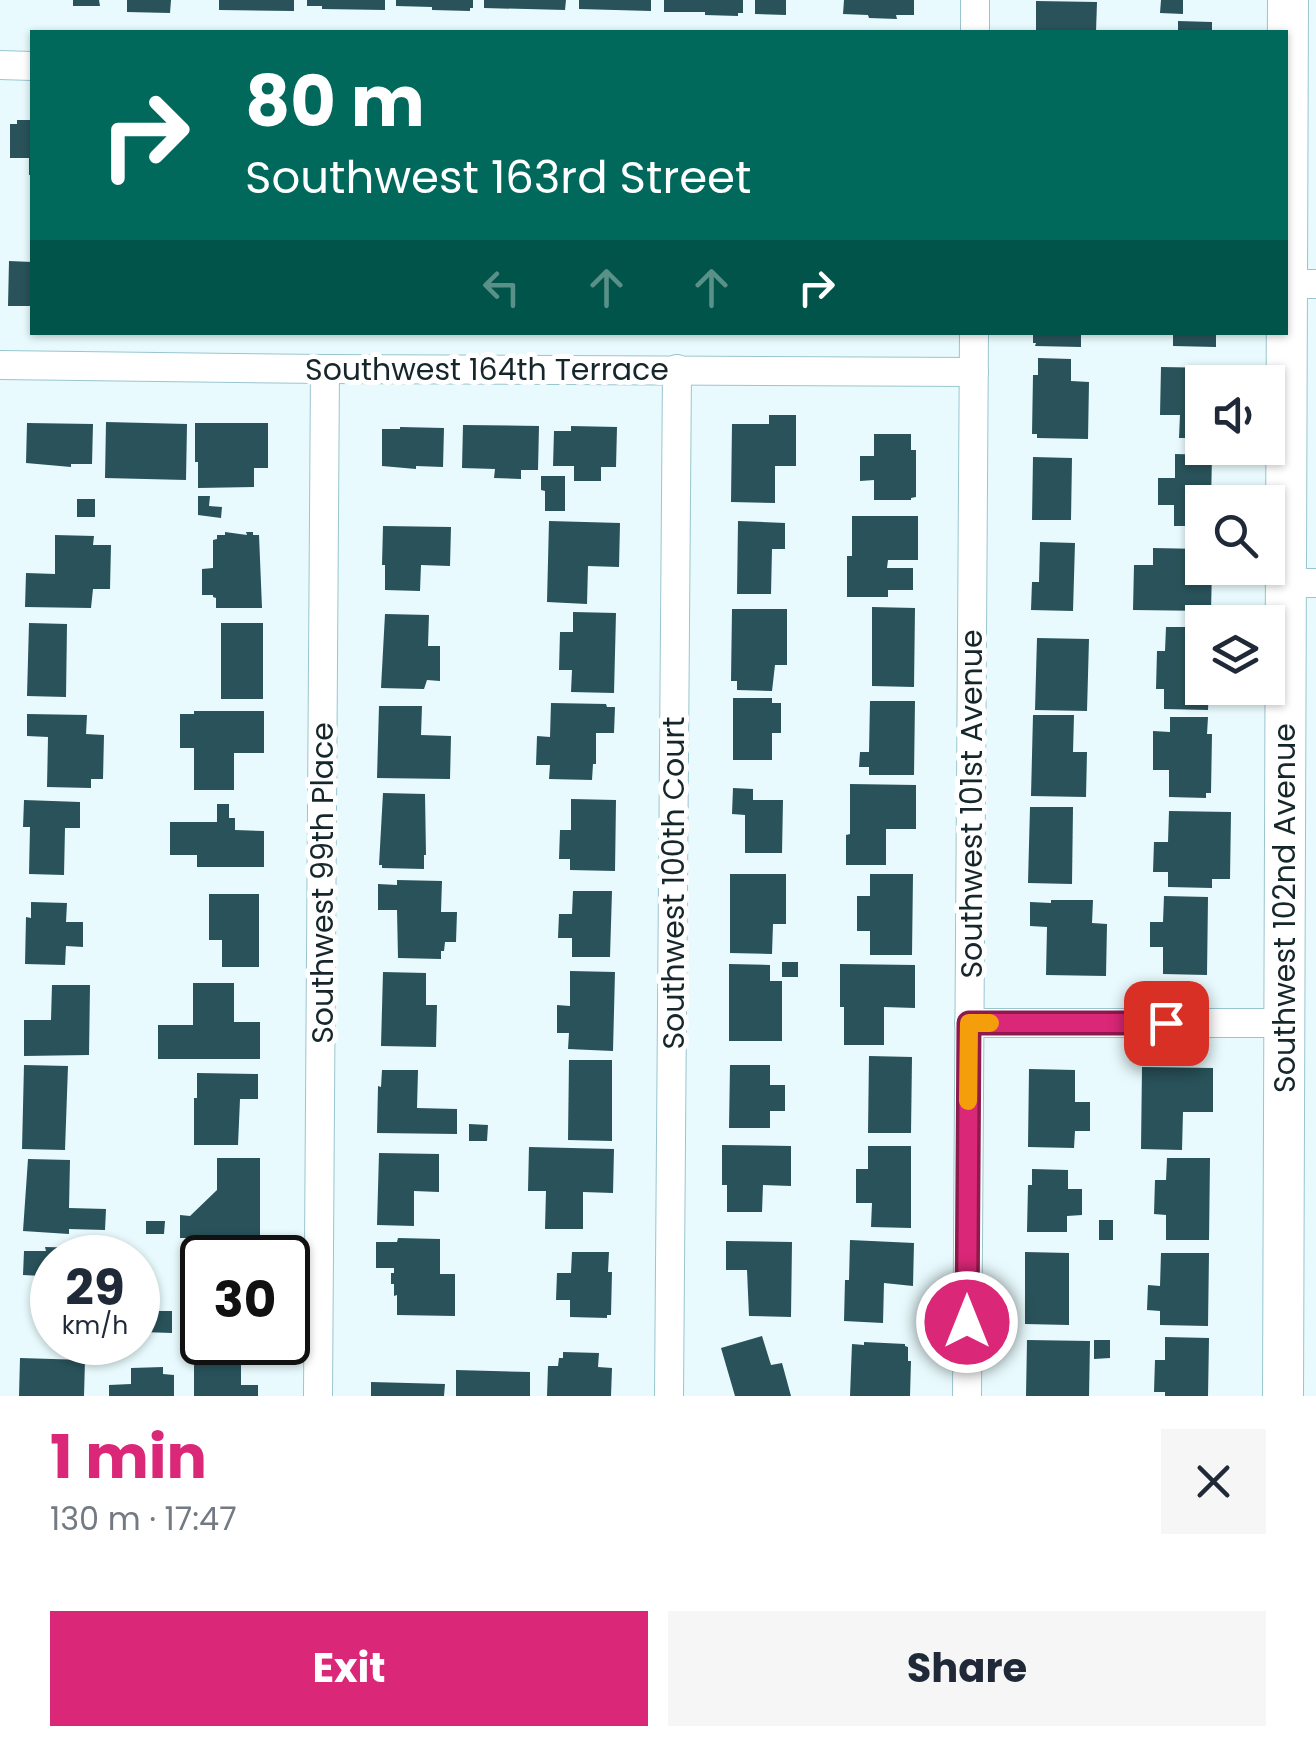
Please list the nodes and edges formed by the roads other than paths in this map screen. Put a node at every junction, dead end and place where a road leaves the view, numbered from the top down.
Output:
1 (975, 0) edge
2 (1288, 0) edge
3 (975, 30) edge
4 (0, 66) edge
5 (30, 66) edge
6 (1302, 284) edge
7 (974, 335) edge
8 (0, 364) edge
9 (325, 369) junction
10 (677, 369) junction
11 (974, 372) junction
12 (1301, 583) edge
13 (969, 1023) junction
14 (1283, 1023) junction
15 (318, 1396) edge
16 (669, 1396) edge
17 (967, 1396) edge
18 (1283, 1396) edge

1 - 3 street
2 - 6 street, Southwest 102nd Avenue
4 - 5 street
6 - 12 street, Southwest 102nd Avenue
7 - 11 street, Southwest 101st Avenue
8 - 9 street, Southwest 164th Terrace
9 - 10 street, Southwest 164th Terrace
9 - 15 street, Southwest 99th Place
10 - 11 street, Southwest 164th Terrace
10 - 16 street, Southwest 100th Court
11 - 13 street, Southwest 101st Avenue
12 - 14 street, Southwest 102nd Avenue
13 - 14 street
13 - 17 street, Southwest 101st Avenue
14 - 18 street, Southwest 102nd Avenue

